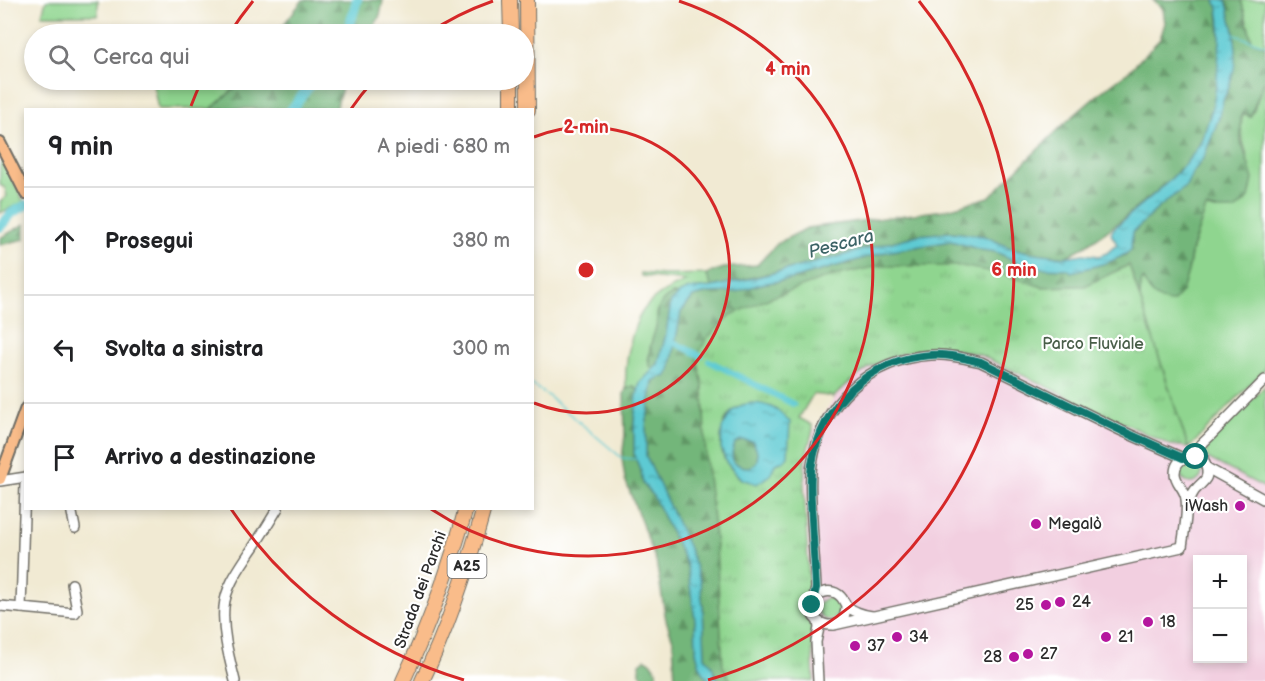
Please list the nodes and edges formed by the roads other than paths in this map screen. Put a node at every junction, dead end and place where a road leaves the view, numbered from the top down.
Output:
1 (510, 0) edge
2 (527, 0) edge
3 (511, 24) edge
4 (527, 24) edge
5 (511, 90) edge
6 (528, 90) edge
7 (511, 108) edge
8 (528, 108) edge
9 (0, 142) edge
10 (0, 156) edge
11 (14, 171) junction
12 (24, 190) edge
13 (1265, 380) edge
14 (24, 414) edge
15 (1209, 437) junction
16 (1185, 458) junction
17 (1205, 465) junction
18 (0, 480) edge
19 (24, 481) edge
20 (1182, 486) junction
21 (1197, 488) junction
22 (1265, 500) edge
23 (1186, 507) junction
24 (24, 510) edge
25 (71, 510) edge
26 (277, 510) edge
27 (465, 510) edge
28 (483, 510) edge
29 (75, 528) dead end
30 (72, 584) dead end
31 (812, 605) junction
32 (846, 605) junction
33 (0, 606) edge
34 (21, 608) junction
35 (874, 616) junction
36 (818, 621) junction
37 (834, 625) junction
38 (235, 681) edge
39 (403, 681) edge
40 (423, 681) edge
41 (818, 681) edge

1 - 3 highway
2 - 4 highway
5 - 7 highway
6 - 8 highway
9 - 11 main road
10 - 11 main road
11 - 12 main road
13 - 15 street
14 - 18 main road
15 - 16 street
15 - 17 street
16 - 17 street
16 - 20 street
16 - 31 street
17 - 21 street
17 - 22 street
18 - 19 street
20 - 21 street
20 - 23 street
21 - 23 street
23 - 35 street
24 - 34 street
25 - 29 street
26 - 38 street
27 - 39 highway, Strada dei Parchi / A25
28 - 40 highway, Strada dei Parchi / A25
30 - 34 street
31 - 32 street
31 - 36 street
32 - 35 street
32 - 37 street
33 - 34 street
35 - 37 street
36 - 37 street
36 - 41 street

